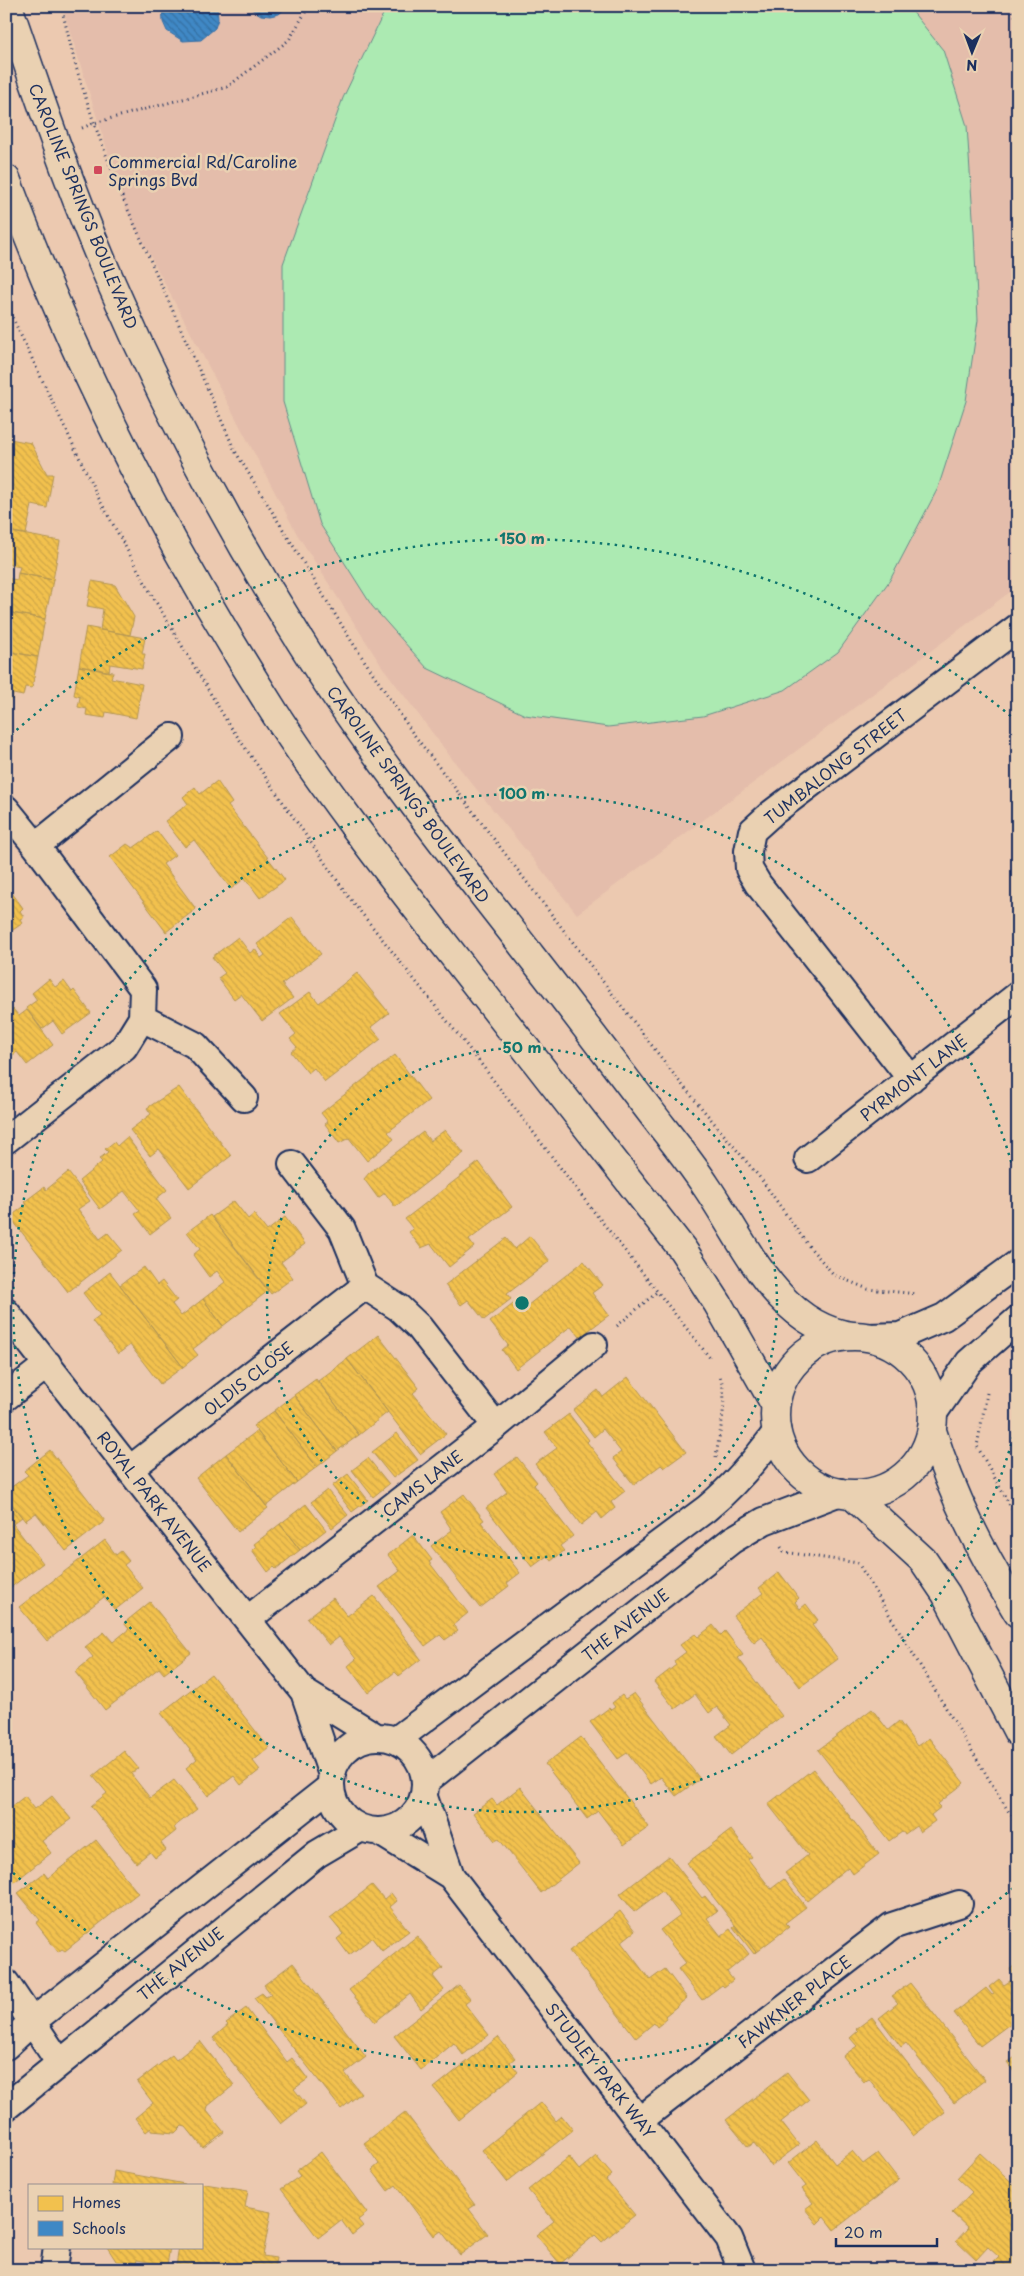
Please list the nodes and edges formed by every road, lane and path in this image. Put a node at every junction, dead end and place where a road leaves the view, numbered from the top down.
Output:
1 (8, 6) edge
2 (61, 6) edge
3 (309, 6) edge
4 (1011, 6) edge
5 (1015, 16) dead end
6 (94, 123) junction
7 (54, 141) junction
8 (6, 179) edge
9 (1018, 627) edge
10 (171, 737) dead end
11 (6, 810) edge
12 (36, 846) junction
13 (1018, 995) edge
14 (142, 1018) junction
15 (911, 1079) junction
16 (244, 1098) dead end
17 (6, 1140) edge
18 (808, 1159) dead end
19 (292, 1164) dead end
20 (1018, 1263) edge
21 (834, 1275) dead end
22 (366, 1286) junction
23 (6, 1312) edge
24 (1018, 1319) edge
25 (860, 1336) junction
26 (594, 1345) joint
27 (713, 1361) dead end
28 (48, 1364) junction
29 (716, 1369) dead end
30 (988, 1390) dead end
31 (6, 1397) edge
32 (775, 1404) junction
33 (932, 1422) junction
34 (496, 1426) junction
35 (777, 1431) junction
36 (130, 1469) junction
37 (731, 1489) junction
38 (846, 1493) junction
39 (1018, 1520) edge
40 (756, 1525) junction
41 (1018, 1613) edge
42 (248, 1619) junction
43 (304, 1692) junction
44 (1018, 1732) edge
45 (385, 1738) junction
46 (331, 1779) junction
47 (425, 1789) junction
48 (1018, 1828) edge
49 (369, 1830) junction
50 (451, 1876) junction
51 (959, 1904) dead end
52 (6, 1984) edge
53 (33, 2021) junction
54 (6, 2046) edge
55 (59, 2062) junction
56 (6, 2107) edge
57 (640, 2120) junction
58 (57, 2248) edge
59 (54, 2270) edge
60 (742, 2270) edge

1 - 7 main road, CAROLINE SPRINGS BOULEVARD
2 - 6 path
3 - 6 path
4 - 5 path
6 - 7 path
6 - 21 path
7 - 25 main road, CAROLINE SPRINGS BOULEVARD
8 - 32 main road
9 - 15 street, TUMBALONG STREET
10 - 12 street
11 - 12 street
12 - 14 street
13 - 15 street, PYRMONT LANE
14 - 16 street
14 - 17 street
15 - 18 street, PYRMONT LANE
19 - 22 street
20 - 25 street
22 - 34 street
22 - 36 street, OLDIS CLOSE
23 - 28 street, ROYAL PARK AVENUE
24 - 33 street
25 - 32 main road
25 - 33 main road
26 - 27 path
26 - 34 street, CAMS LANE
28 - 31 street
28 - 36 street, ROYAL PARK AVENUE
29 - 37 path
30 - 39 path
32 - 35 main road
33 - 38 main road
33 - 41 main road
34 - 42 street, CAMS LANE
35 - 37 street
35 - 38 main road
36 - 42 street, ROYAL PARK AVENUE
37 - 45 street
38 - 40 street, THE AVENUE
38 - 44 main road
40 - 47 street, THE AVENUE
40 - 48 path
42 - 43 street, ROYAL PARK AVENUE
43 - 45 street, ROYAL PARK AVENUE
43 - 46 street, ROYAL PARK AVENUE
45 - 46 street
45 - 47 street
46 - 49 street
46 - 53 street
47 - 49 street
47 - 50 street, STUDLEY PARK WAY
49 - 50 street, STUDLEY PARK WAY
49 - 55 street, THE AVENUE
50 - 57 street, STUDLEY PARK WAY
51 - 57 street, FAWKNER PLACE
52 - 53 street
53 - 54 street
53 - 55 street
55 - 56 street, THE AVENUE
57 - 60 street, STUDLEY PARK WAY
58 - 59 street

